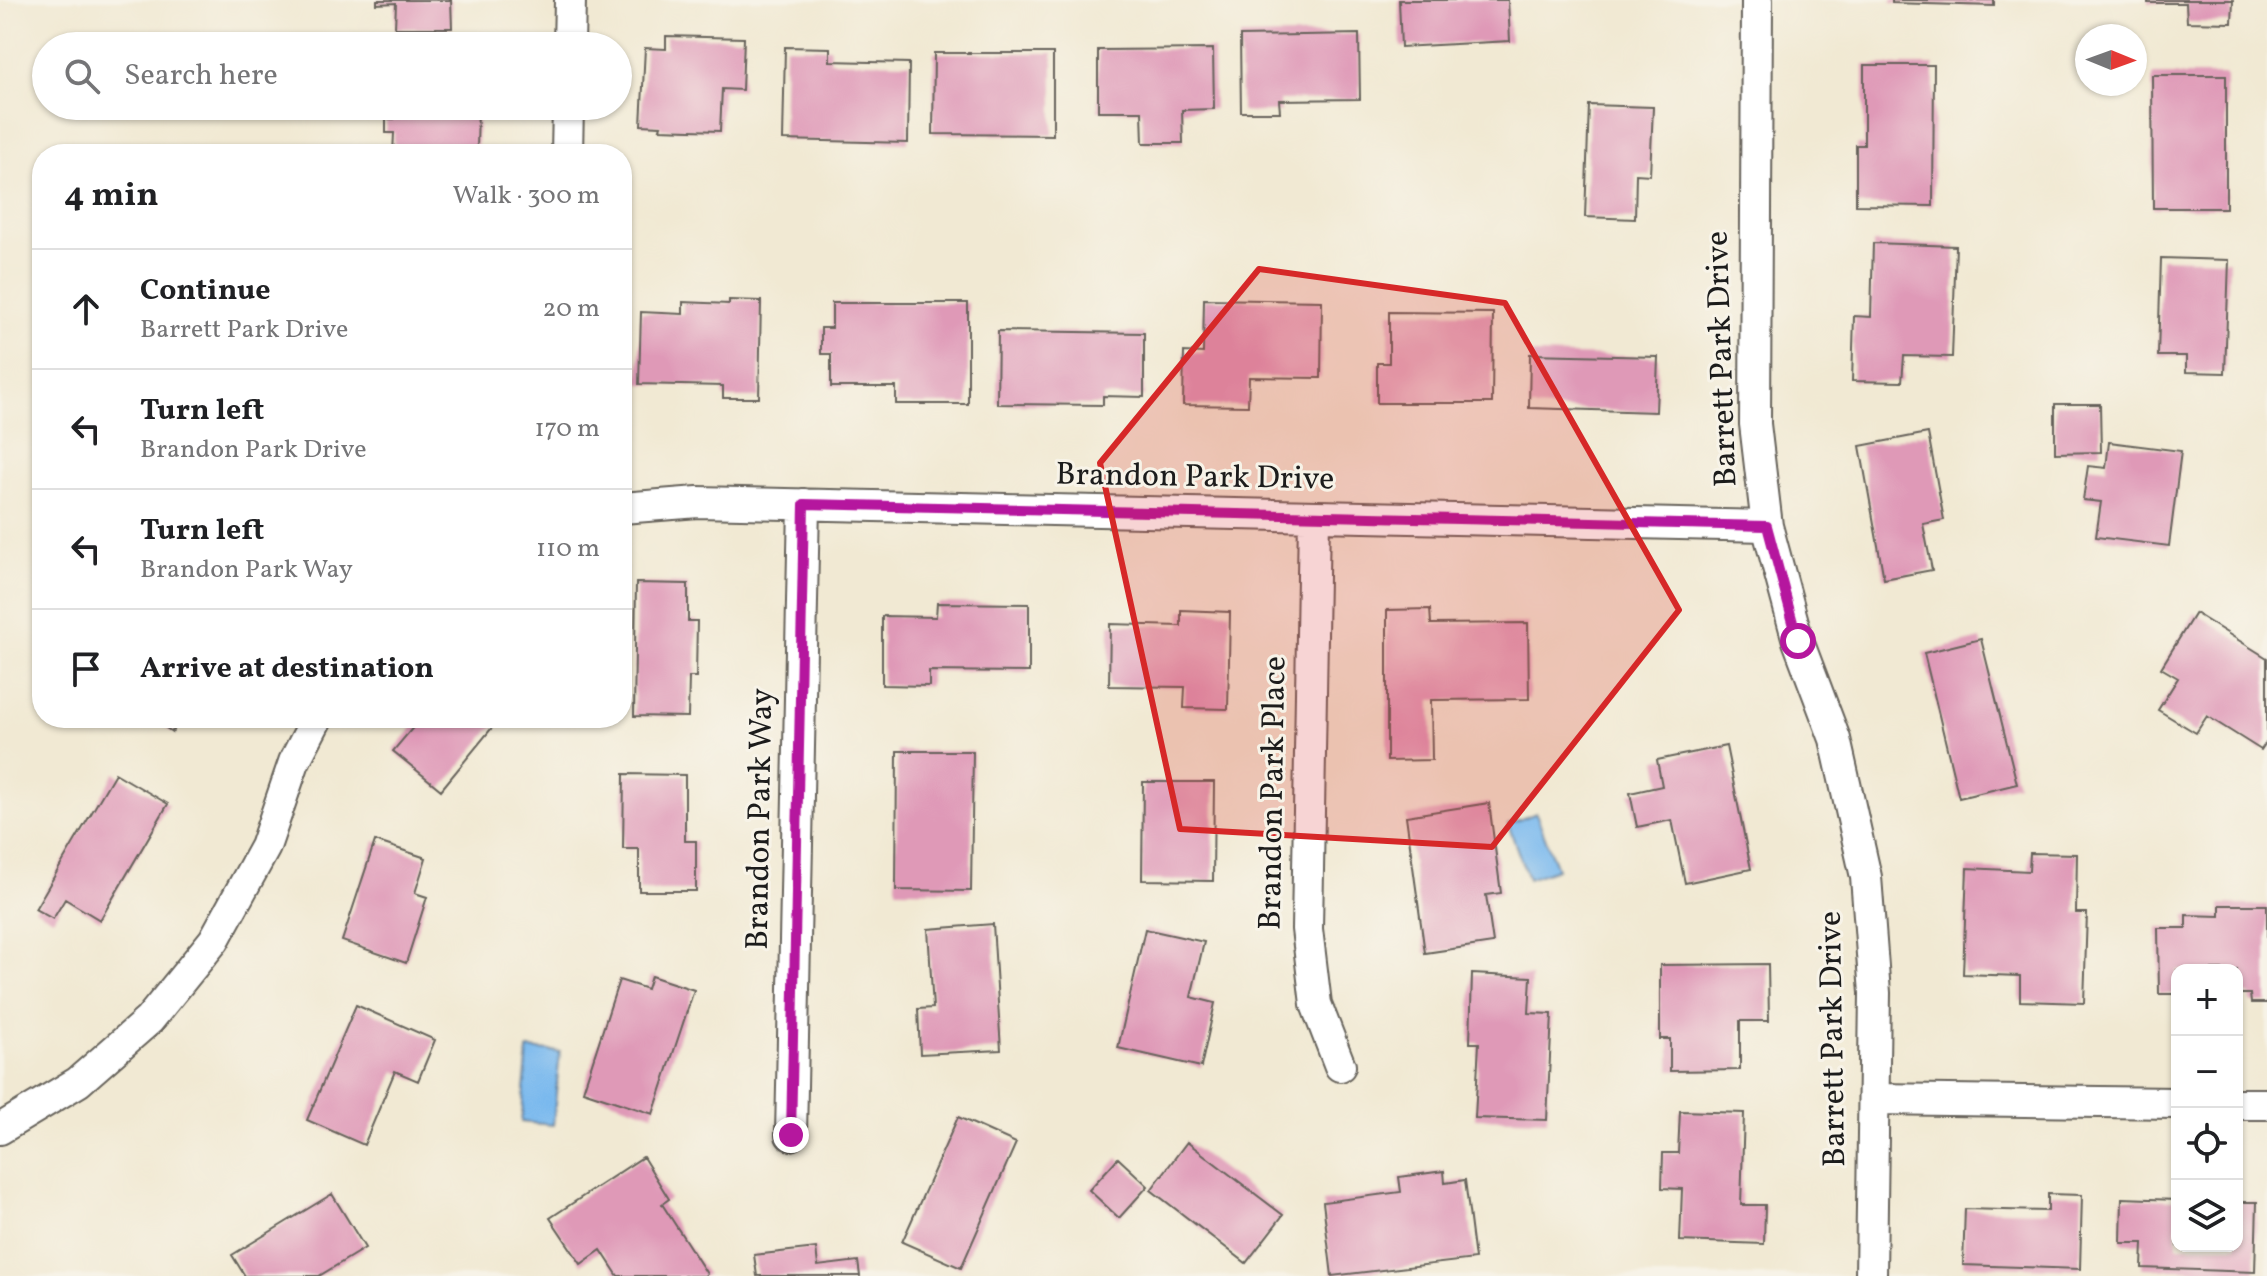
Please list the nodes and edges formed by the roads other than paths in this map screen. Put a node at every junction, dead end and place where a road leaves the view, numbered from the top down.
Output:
1 (570, 0) edge
2 (1757, 0) edge
3 (569, 32) edge
4 (568, 120) edge
5 (567, 144) edge
6 (804, 504) junction
7 (632, 507) edge
8 (1314, 517) junction
9 (1767, 526) junction
10 (312, 728) edge
11 (1340, 1066) dead end
12 (1874, 1099) junction
13 (2171, 1103) edge
14 (2243, 1104) edge
15 (2267, 1104) edge
16 (0, 1129) edge
17 (791, 1135) dead end
18 (1871, 1276) edge

1 - 3 street
2 - 9 street, Barrett Park Drive
4 - 5 street
6 - 7 street, Brandon Park Drive
6 - 8 street, Brandon Park Drive
6 - 17 street, Brandon Park Way
8 - 9 street, Brandon Park Drive
8 - 11 street, Brandon Park Place
9 - 12 street, Barrett Park Drive
10 - 16 street
12 - 13 street
12 - 18 street, Barrett Park Drive
14 - 15 street

